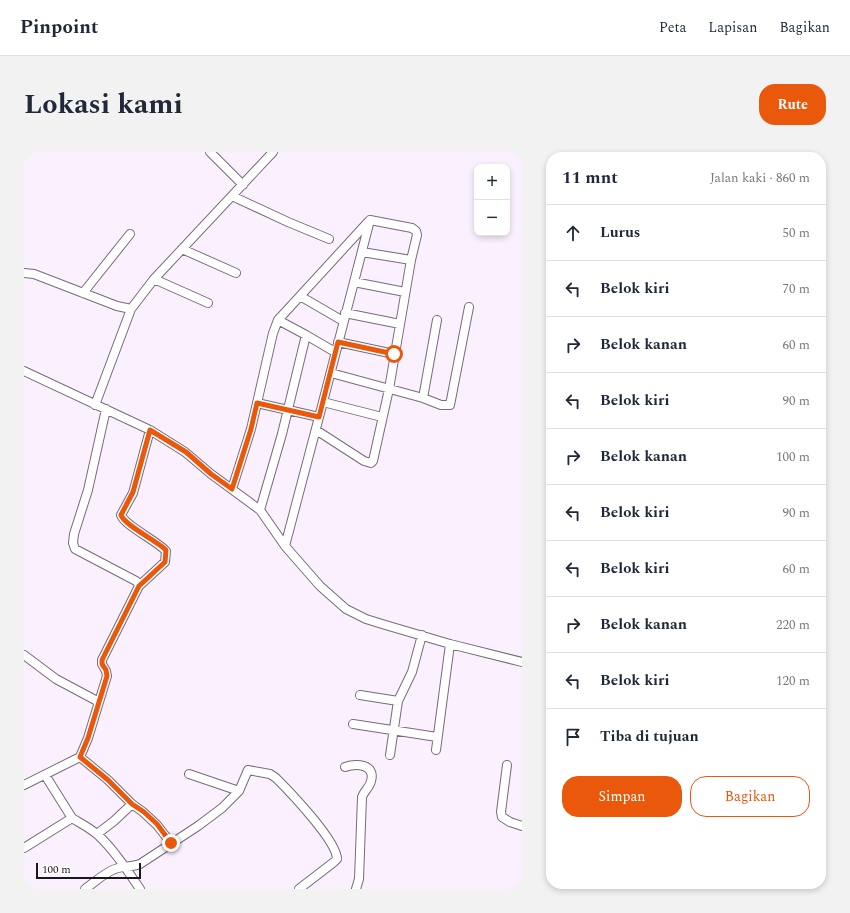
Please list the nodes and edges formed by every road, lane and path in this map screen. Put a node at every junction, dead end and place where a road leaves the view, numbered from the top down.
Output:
1 (210, 152) edge
2 (273, 152) edge
3 (243, 185) junction
4 (232, 196) junction
5 (370, 220) junction
6 (130, 234) dead end
7 (329, 239) dead end
8 (182, 249) junction
9 (362, 252) junction
10 (411, 260) junction
11 (24, 273) edge
12 (236, 273) dead end
13 (154, 279) junction
14 (354, 282) junction
15 (405, 292) junction
16 (83, 293) junction
17 (300, 296) junction
18 (208, 303) dead end
19 (469, 307) dead end
20 (132, 309) junction
21 (344, 317) junction
22 (278, 320) junction
23 (437, 320) dead end
24 (400, 324) junction
25 (306, 335) junction
26 (338, 342) junction
27 (335, 352) junction
28 (394, 354) junction
29 (24, 371) edge
30 (330, 374) junction
31 (388, 389) junction
32 (424, 398) junction
33 (324, 402) junction
34 (257, 403) junction
35 (95, 405) junction
36 (106, 409) junction
37 (288, 409) junction
38 (319, 417) junction
39 (382, 417) junction
40 (150, 430) junction
41 (316, 430) junction
42 (232, 489) junction
43 (260, 510) junction
44 (285, 546) junction
45 (139, 586) junction
46 (422, 635) junction
47 (450, 644) junction
48 (24, 655) edge
49 (522, 662) edge
50 (360, 695) dead end
51 (398, 701) junction
52 (99, 702) junction
53 (353, 724) dead end
54 (394, 730) junction
55 (437, 737) junction
56 (436, 750) dead end
57 (390, 755) dead end
58 (80, 757) junction
59 (508, 765) dead end
60 (345, 767) dead end
61 (189, 774) dead end
62 (45, 775) junction
63 (24, 785) edge
64 (239, 791) junction
65 (132, 804) junction
66 (72, 818) junction
67 (522, 826) edge
68 (96, 834) junction
69 (171, 843) junction
70 (24, 848) edge
71 (125, 867) junction
72 (85, 889) edge
73 (140, 889) edge
74 (299, 889) edge
75 (356, 889) edge

1 - 3 street
2 - 3 street
3 - 4 street
4 - 7 street
4 - 8 street
5 - 9 street
5 - 10 street
5 - 17 street
6 - 16 street
8 - 12 street
8 - 13 street
9 - 10 street
9 - 14 street
10 - 15 street
11 - 16 street
13 - 18 street
13 - 20 street
14 - 15 street
14 - 21 street
15 - 24 street
16 - 20 street
17 - 21 street
17 - 22 street
19 - 32 street
20 - 35 street
21 - 24 street
21 - 26 street
22 - 25 street
22 - 34 street
23 - 32 street
24 - 28 street
25 - 27 street
25 - 37 street
26 - 27 street
26 - 28 street
27 - 30 street
28 - 31 street
29 - 35 street
30 - 31 street
30 - 33 street
31 - 32 street
31 - 39 street
33 - 38 street
33 - 39 street
34 - 37 street
34 - 42 street
35 - 36 street
36 - 40 street
36 - 45 street
37 - 38 street
37 - 43 street
38 - 41 street
39 - 41 street
40 - 42 street
40 - 45 street
41 - 44 street
42 - 43 street
43 - 44 street
44 - 46 street
45 - 52 street
46 - 47 street
46 - 51 street
47 - 49 street
47 - 55 street
48 - 52 street
50 - 51 street
51 - 54 street
52 - 58 street
53 - 54 street
54 - 55 street
54 - 57 street
55 - 56 street
58 - 62 street
58 - 65 street
59 - 67 street
60 - 75 street
61 - 64 street
62 - 63 street
62 - 66 street
64 - 69 street
64 - 74 street
65 - 68 street
65 - 69 street
66 - 68 street
66 - 70 street
68 - 71 street
69 - 71 street
71 - 72 street
71 - 73 street

